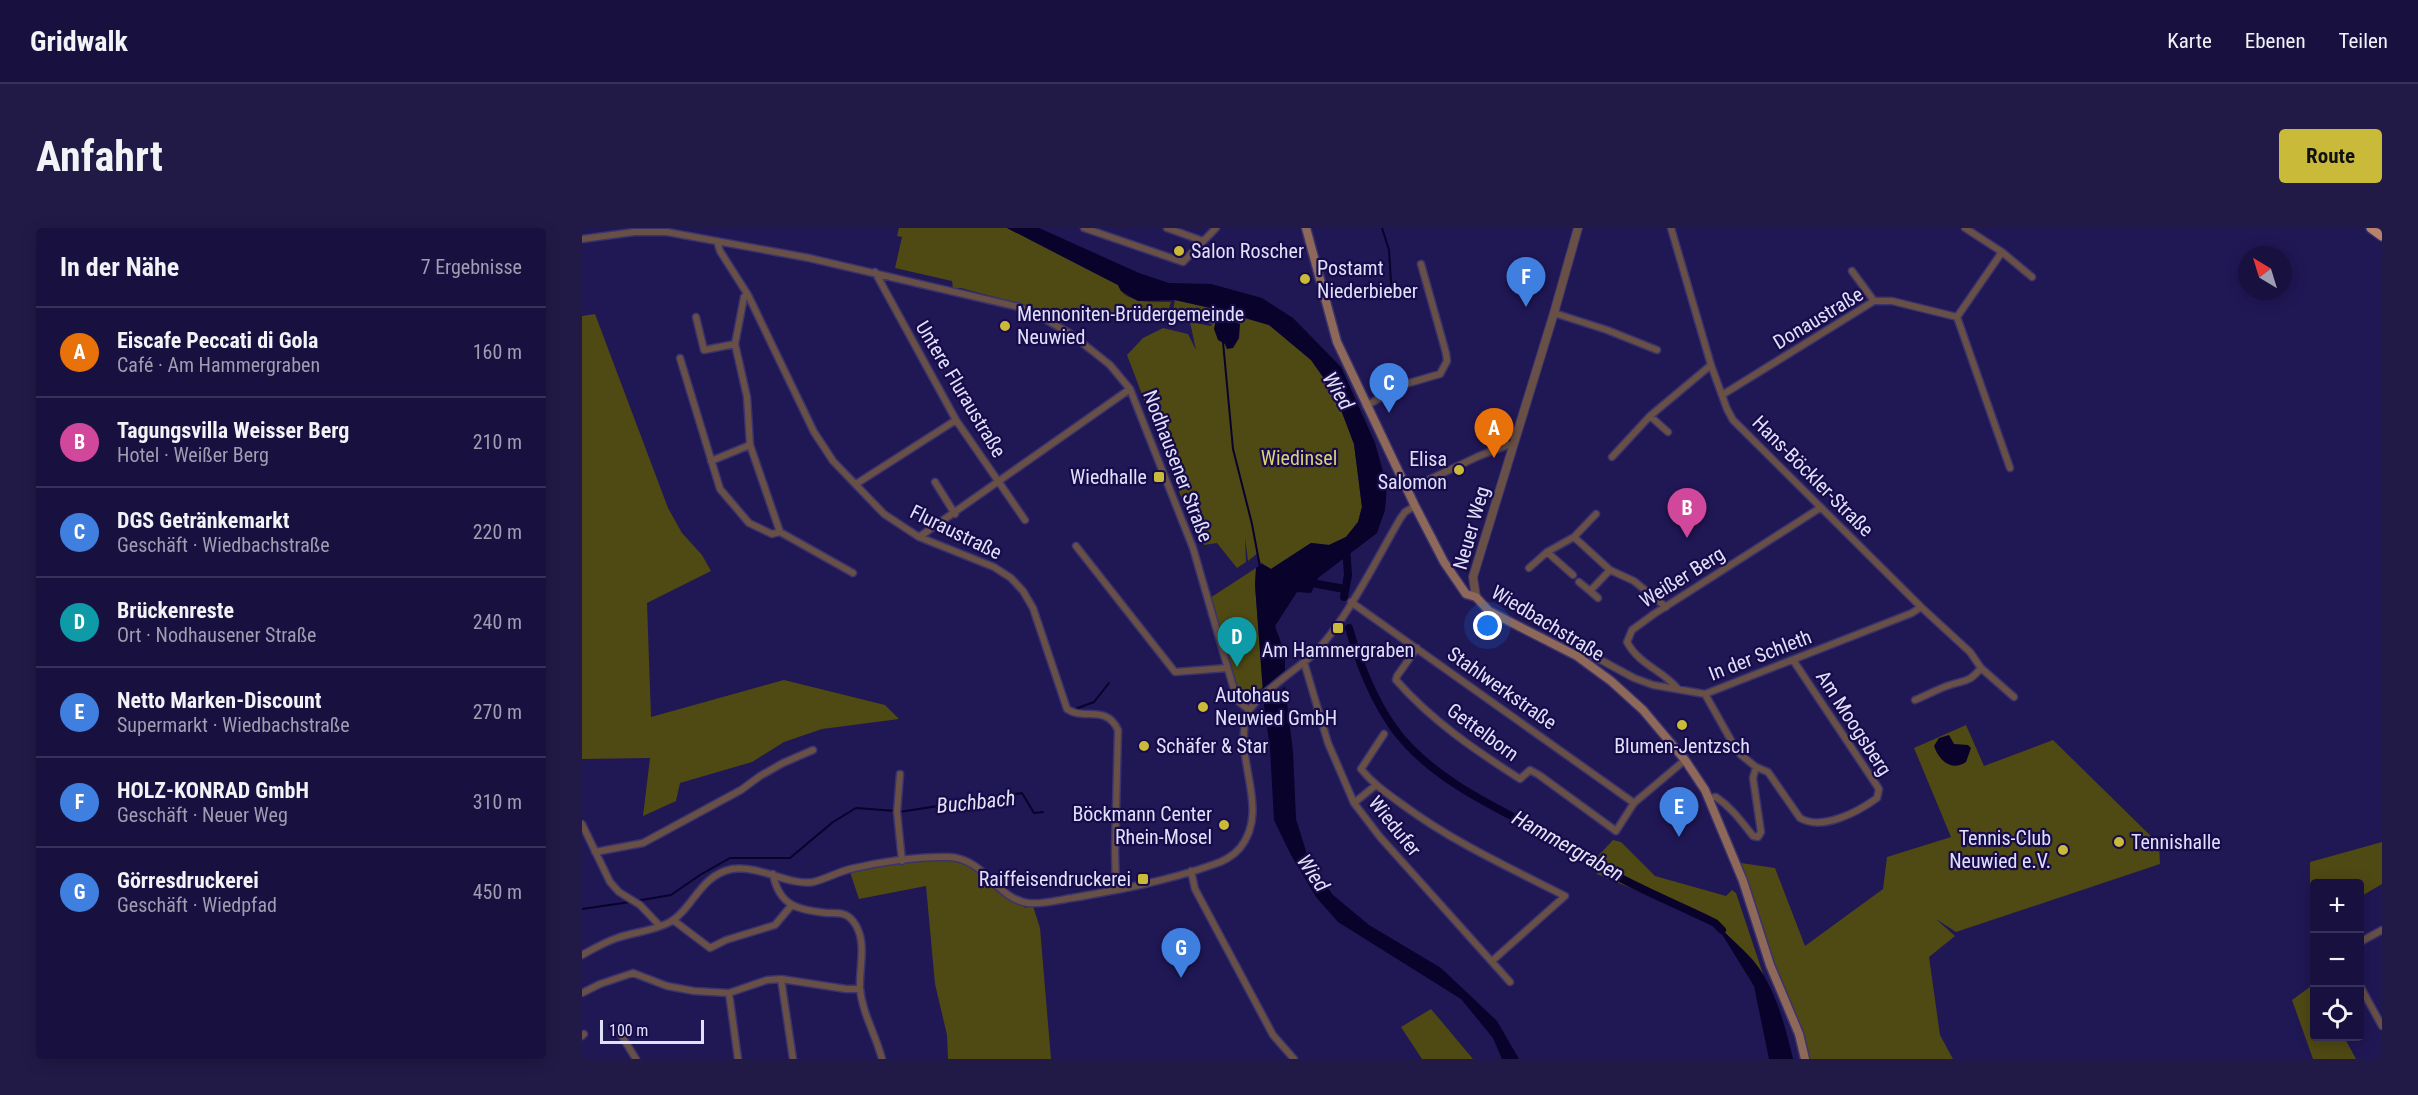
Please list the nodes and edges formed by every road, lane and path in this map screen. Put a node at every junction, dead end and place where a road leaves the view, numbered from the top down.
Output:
1 (1084, 228) edge
2 (1167, 228) edge
3 (1216, 228) edge
4 (1306, 228) edge
5 (1671, 228) edge
6 (1965, 228) edge
7 (2371, 228) edge
8 (1575, 229) edge
9 (666, 230) edge
10 (2382, 236) edge
11 (582, 239) edge
12 (1203, 241) junction
13 (717, 242) junction
14 (2002, 252) junction
15 (1421, 264) dead end
16 (1852, 271) dead end
17 (874, 272) junction
18 (2032, 277) dead end
19 (748, 295) junction
20 (1874, 301) junction
21 (1554, 314) junction
22 (696, 317) dead end
23 (1957, 317) junction
24 (735, 344) junction
25 (1657, 350) dead end
26 (680, 358) dead end
27 (1711, 365) junction
28 (1130, 389) junction
29 (1722, 395) junction
30 (1366, 406) junction
31 (1650, 416) junction
32 (956, 420) junction
33 (1668, 432) dead end
34 (750, 445) junction
35 (1512, 446) junction
36 (1612, 457) dead end
37 (711, 461) junction
38 (2010, 468) dead end
39 (935, 482) dead end
40 (999, 482) junction
41 (856, 484) junction
42 (1407, 490) junction
43 (1414, 506) junction
44 (1820, 508) junction
45 (955, 514) junction
46 (1596, 514) dead end
47 (1025, 520) dead end
48 (780, 531) junction
49 (919, 537) junction
50 (1574, 537) junction
51 (1076, 546) dead end
52 (1547, 552) junction
53 (1529, 568) dead end
54 (1610, 570) junction
55 (853, 573) dead end
56 (1573, 575) dead end
57 (1579, 582) dead end
58 (1590, 591) junction
59 (1476, 597) junction
60 (1598, 598) dead end
61 (1351, 602) junction
62 (1666, 607) junction
63 (1920, 607) junction
64 (1417, 648) junction
65 (1576, 656) junction
66 (1793, 660) junction
67 (1304, 662) junction
68 (1227, 668) junction
69 (1981, 668) junction
70 (1678, 689) junction
71 (1705, 694) junction
72 (2014, 697) dead end
73 (1915, 700) dead end
74 (1249, 710) junction
75 (1384, 734) dead end
76 (813, 750) dead end
77 (1685, 760) junction
78 (1756, 767) junction
79 (900, 774) dead end
80 (1376, 785) junction
81 (1709, 798) junction
82 (1354, 803) junction
83 (1634, 803) junction
84 (582, 824) edge
85 (595, 852) junction
86 (902, 861) junction
87 (1191, 871) junction
88 (773, 874) junction
89 (1116, 889) junction
90 (791, 906) junction
91 (673, 920) junction
92 (660, 926) junction
93 (2382, 930) edge
94 (2364, 940) edge
95 (582, 955) edge
96 (1492, 961) junction
97 (781, 979) junction
98 (1510, 982) dead end
99 (2361, 987) edge
100 (860, 989) junction
101 (582, 993) edge
102 (729, 993) junction
103 (2382, 1026) edge
104 (618, 1030) dead end
105 (636, 1059) edge
106 (738, 1059) edge
107 (793, 1059) edge
108 (882, 1059) edge
109 (1294, 1059) edge
110 (1805, 1059) edge

1 - 12 street
2 - 12 street
3 - 12 street
4 - 30 main road, Wiedbachstraße
5 - 27 street, Hans-Böckler-Straße
6 - 14 street
7 - 10 highway
8 - 21 street, Neuer Weg
9 - 11 street, Nodhausener Straße
9 - 13 street, Nodhausener Straße
13 - 17 street, Nodhausener Straße
13 - 19 street, Fluraustraße
14 - 18 street
14 - 23 street
15 - 30 street
16 - 20 street
17 - 28 street, Nodhausener Straße
17 - 32 street, Untere Fluraustraße
19 - 24 street
19 - 41 street, Fluraustraße
20 - 23 street, Donaustraße
20 - 29 street, Donaustraße
21 - 25 street
21 - 35 street, Neuer Weg
22 - 24 street
23 - 38 street
24 - 34 street
26 - 37 street
27 - 29 street, Hans-Böckler-Straße
27 - 31 street
28 - 40 street
28 - 68 street, Nodhausener Straße
29 - 44 street, Hans-Böckler-Straße
30 - 42 main road, Wiedbachstraße
31 - 33 street
31 - 36 street
32 - 40 street, Untere Fluraustraße
32 - 41 street
34 - 37 street
34 - 48 street
35 - 42 street
35 - 59 street, Neuer Weg
37 - 48 street
39 - 45 street
40 - 45 street
40 - 47 street, Untere Fluraustraße
41 - 49 street, Fluraustraße
42 - 43 main road, Wiedbachstraße
43 - 59 main road, Wiedbachstraße
43 - 61 street
44 - 62 street, Weißer Berg
44 - 63 street, Hans-Böckler-Straße
45 - 49 street
46 - 50 street
48 - 55 street
49 - 89 street, Fluraustraße
50 - 52 street
50 - 54 street
51 - 68 street
52 - 53 street
52 - 56 street
54 - 58 street
54 - 62 street
57 - 58 street
58 - 60 street
59 - 65 main road, Wiedbachstraße
61 - 64 street, Stahlwerkstraße
61 - 67 street
62 - 70 street, Weißer Berg
63 - 66 street, In der Schleth
63 - 69 street, Hans-Böckler-Straße
64 - 83 street, Stahlwerkstraße
64 - 83 street, Gettelborn
65 - 70 street, In der Schleth
65 - 77 main road, Wiedbachstraße
66 - 71 street, In der Schleth
66 - 78 street, Am Moogsberg
67 - 74 street
67 - 82 street, Wiedufer
68 - 74 street, Nodhausener Straße
69 - 72 street, Hans-Böckler-Straße
69 - 73 street
70 - 71 street, In der Schleth
71 - 78 street, Am Moogsberg
74 - 87 street
75 - 80 street
76 - 85 street
77 - 81 main road, Wiedbachstraße
77 - 83 street
78 - 81 street
79 - 86 street
80 - 82 street
80 - 96 street
81 - 110 main road, Wiedbachstraße
82 - 96 street, Wiedufer
84 - 85 street
85 - 92 street
86 - 88 street
86 - 89 street
87 - 89 street
87 - 109 street
88 - 90 street
88 - 91 street
90 - 91 street
90 - 100 street
91 - 92 street
92 - 95 street
93 - 94 street
96 - 98 street, Wiedufer
97 - 100 street
97 - 102 street
97 - 107 street
99 - 103 street
100 - 108 street
101 - 102 street
102 - 106 street
104 - 105 street

